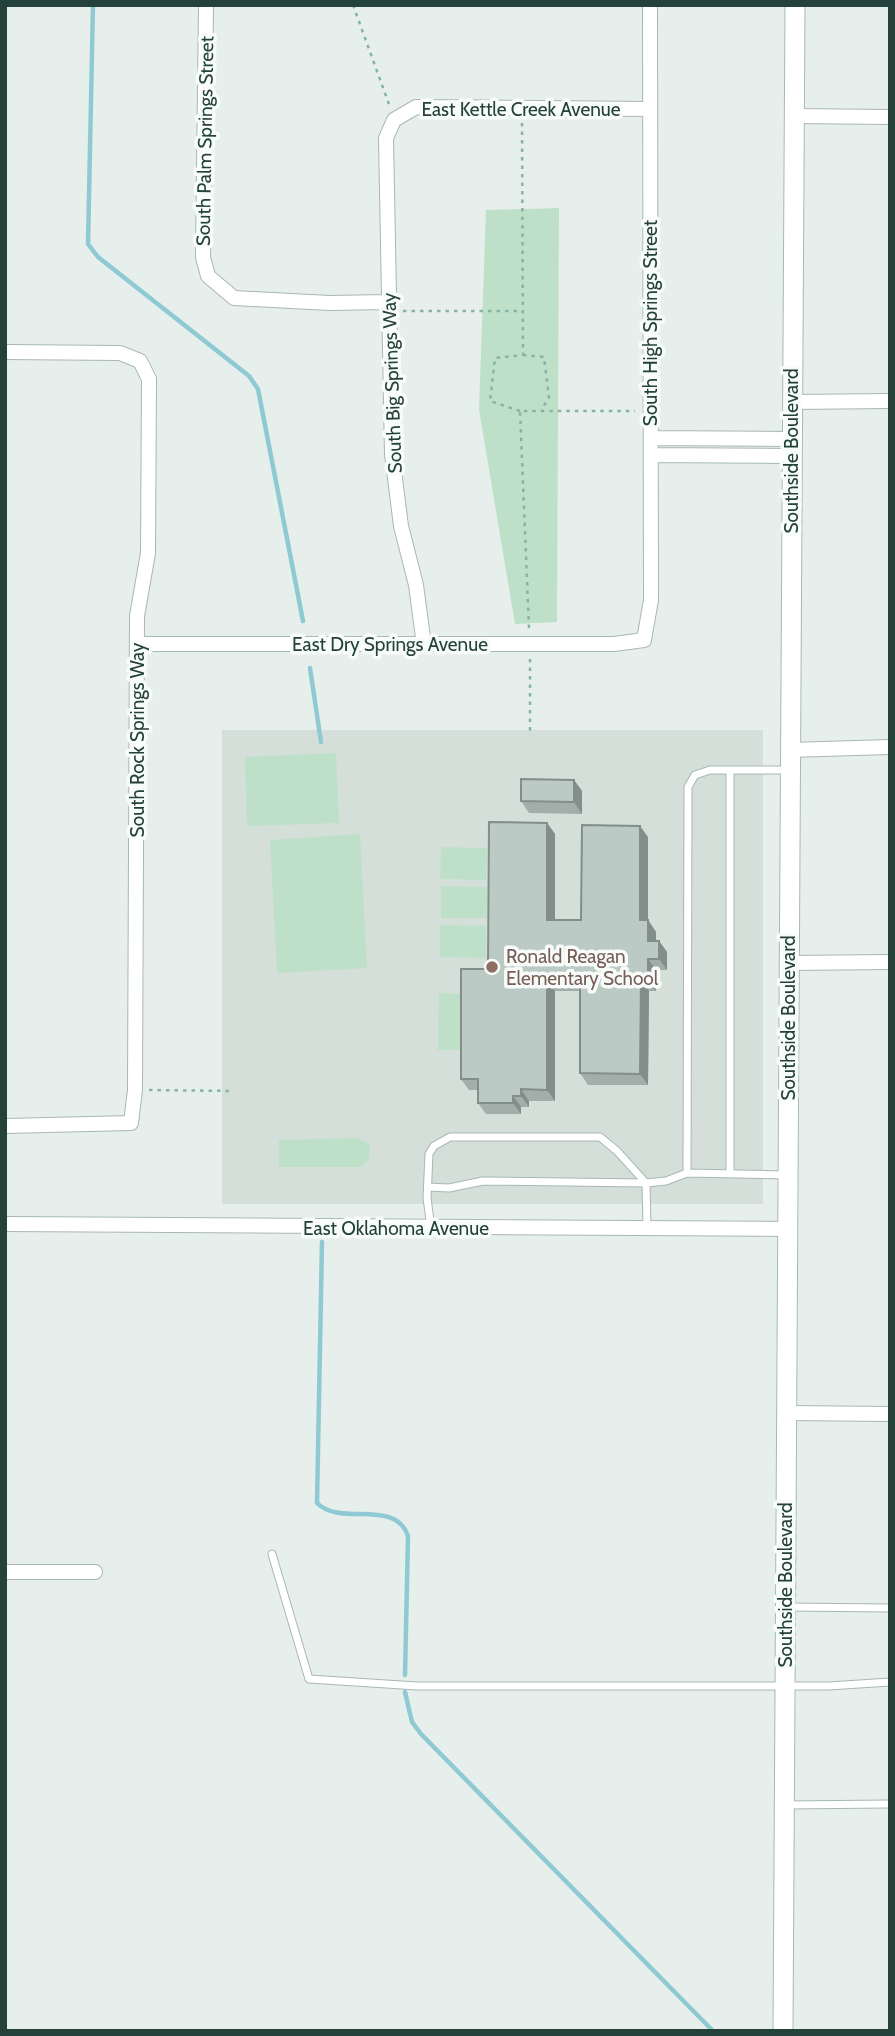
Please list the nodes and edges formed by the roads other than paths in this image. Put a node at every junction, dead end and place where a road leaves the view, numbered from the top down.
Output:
1 (206, 5) edge
2 (650, 5) edge
3 (795, 5) edge
4 (650, 109) junction
5 (793, 117) junction
6 (890, 117) edge
7 (394, 120) joint
8 (388, 307) junction
9 (5, 352) edge
10 (890, 401) edge
11 (791, 402) junction
12 (651, 438) junction
13 (791, 448) junction
14 (651, 455) junction
15 (643, 640) joint
16 (137, 643) junction
17 (424, 645) junction
18 (890, 747) edge
19 (789, 750) junction
20 (730, 770) junction
21 (789, 770) junction
22 (788, 962) junction
23 (890, 962) edge
24 (5, 1126) edge
25 (687, 1173) junction
26 (730, 1174) junction
27 (787, 1175) junction
28 (646, 1184) junction
29 (428, 1187) junction
30 (5, 1224) edge
31 (431, 1228) junction
32 (647, 1229) junction
33 (787, 1229) junction
34 (786, 1413) junction
35 (890, 1414) edge
36 (272, 1554) dead end
37 (5, 1572) edge
38 (95, 1572) dead end
39 (785, 1607) junction
40 (890, 1608) edge
41 (890, 1682) edge
42 (784, 1686) junction
43 (890, 1804) edge
44 (784, 1805) junction
45 (783, 2031) edge

1 - 8 street, South Palm Springs Street
2 - 4 street, South High Springs Street
3 - 5 main road, Southside Boulevard
4 - 7 street, East Kettle Creek Avenue
4 - 12 street, South High Springs Street
5 - 6 street
5 - 11 main road, Southside Boulevard
7 - 8 street, South Big Springs Way
8 - 17 street, South Big Springs Way
9 - 16 street, South Rock Springs Way
10 - 11 street
11 - 13 main road, Southside Boulevard
12 - 13 street
12 - 14 street, South High Springs Street
13 - 14 street
13 - 19 main road, Southside Boulevard
14 - 15 street, South High Springs Street
15 - 17 street, East Dry Springs Avenue
16 - 17 street, East Dry Springs Avenue
16 - 24 street, South Rock Springs Way
18 - 19 street
19 - 21 main road, Southside Boulevard
20 - 21 lane
20 - 25 lane
20 - 26 lane
21 - 22 main road, Southside Boulevard
22 - 23 street
22 - 27 main road, Southside Boulevard
25 - 26 lane
25 - 28 lane
26 - 27 lane
27 - 33 main road, Southside Boulevard
28 - 29 lane
28 - 29 lane
28 - 32 lane
29 - 31 lane
30 - 31 street, East Oklahoma Avenue
31 - 32 street, East Oklahoma Avenue
32 - 33 street, East Oklahoma Avenue
33 - 34 main road, Southside Boulevard
34 - 35 street
34 - 39 main road, Southside Boulevard
36 - 42 lane
37 - 38 street
39 - 40 lane
39 - 42 main road, Southside Boulevard
41 - 42 lane
42 - 44 main road, Southside Boulevard
43 - 44 lane
44 - 45 main road, Southside Boulevard

